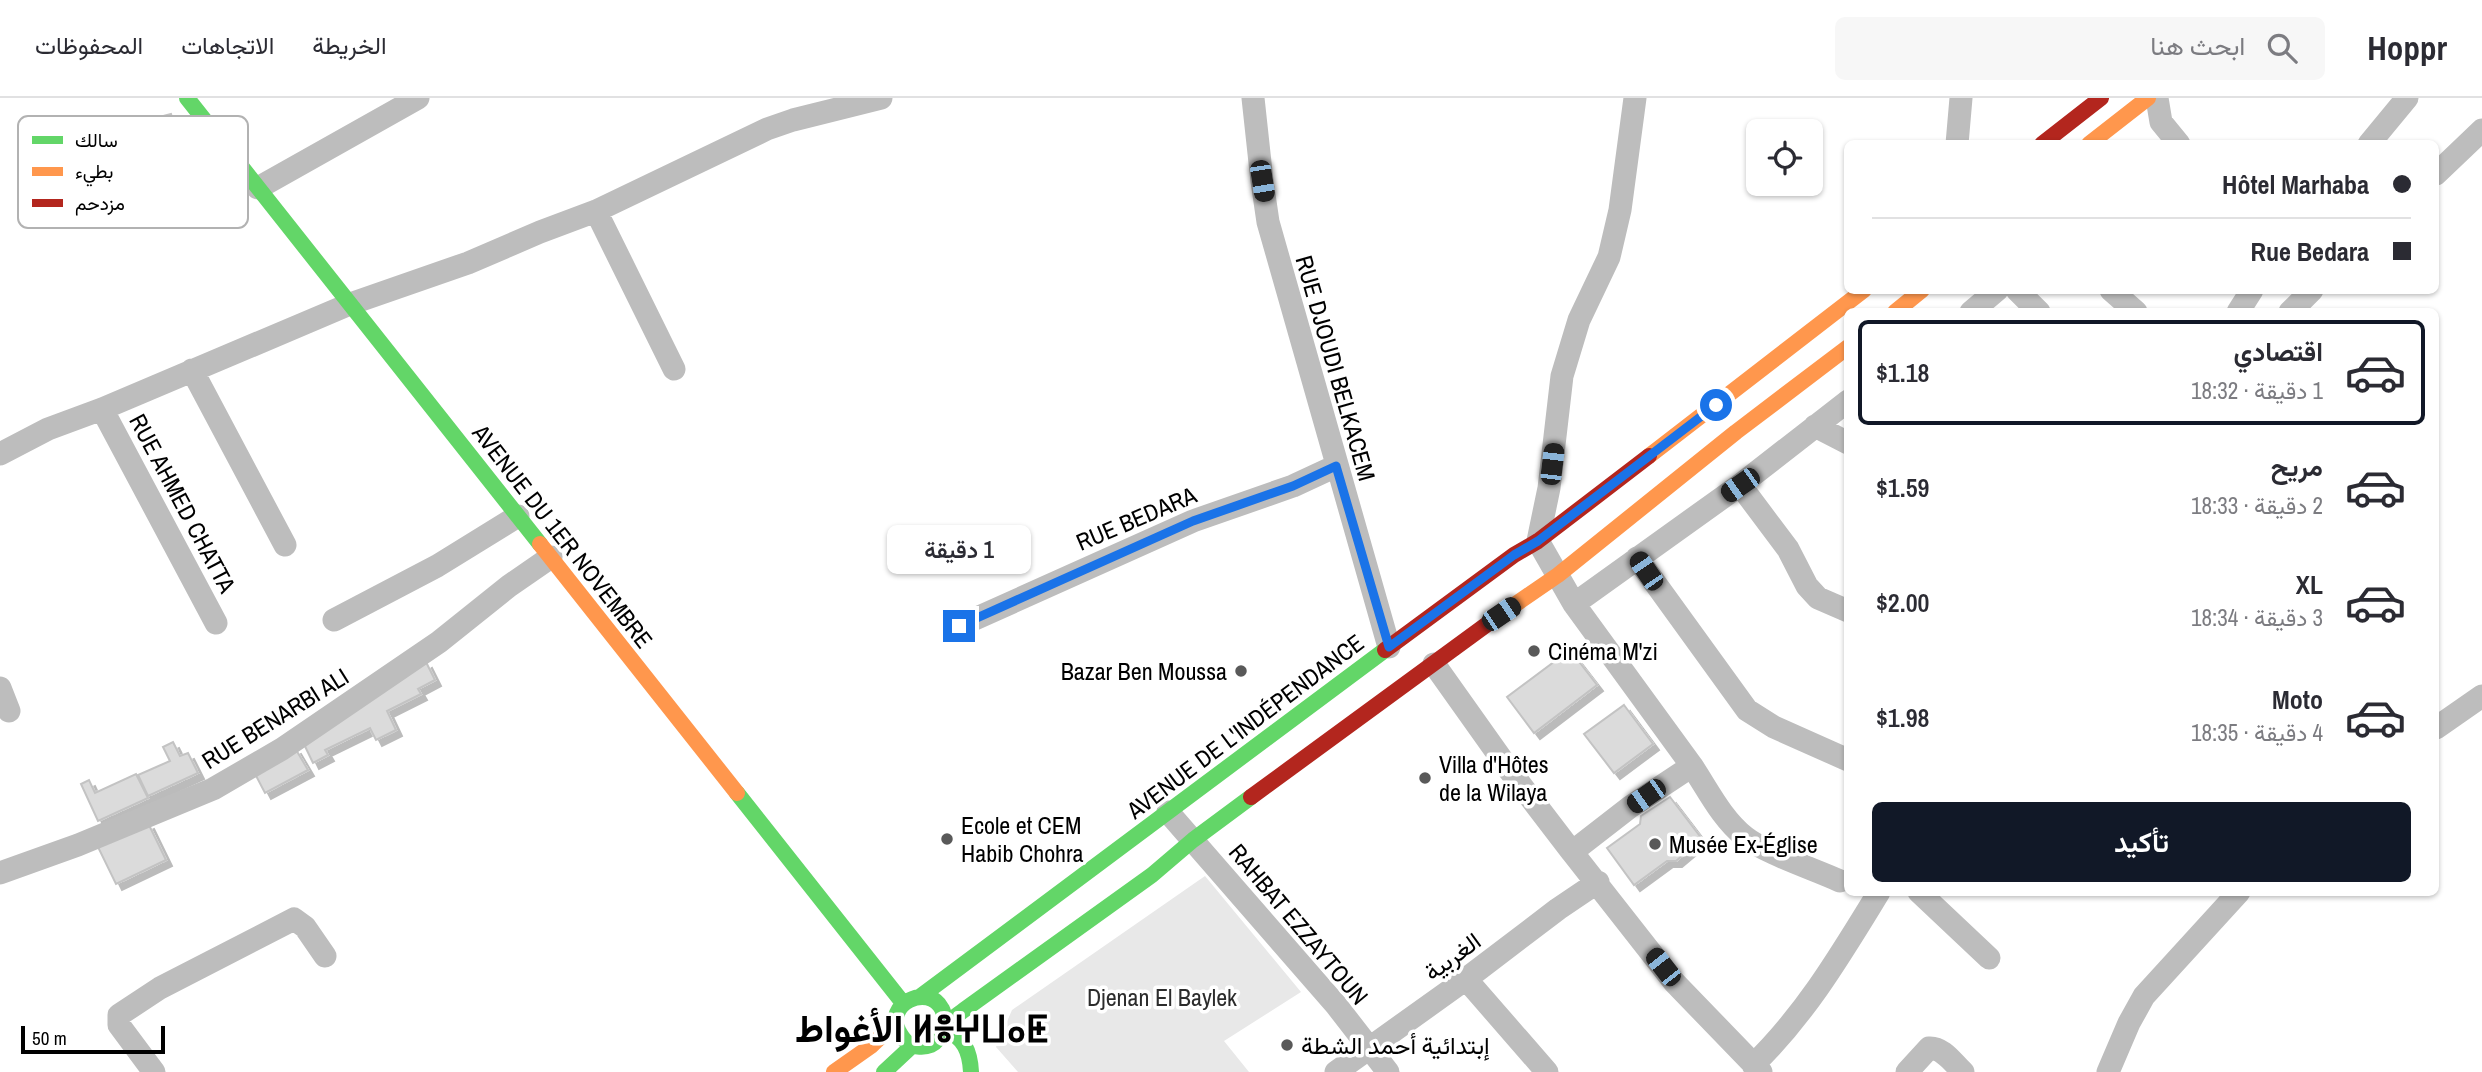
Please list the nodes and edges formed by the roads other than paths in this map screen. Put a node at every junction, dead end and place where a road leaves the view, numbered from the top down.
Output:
1 (187, 98) edge
2 (418, 98) edge
3 (881, 98) edge
4 (1253, 98) edge
5 (1634, 98) edge
6 (1961, 98) edge
7 (2101, 98) edge
8 (2148, 98) edge
9 (2157, 98) edge
10 (2407, 98) edge
11 (201, 116) edge
12 (2482, 130) edge
13 (1958, 140) edge
14 (2047, 140) edge
15 (2094, 140) edge
16 (2176, 140) edge
17 (2372, 140) edge
18 (2439, 171) edge
19 (248, 175) edge
20 (258, 188) junction
21 (596, 211) junction
22 (1859, 294) edge
23 (1917, 294) edge
24 (1992, 294) edge
25 (2021, 294) edge
26 (2116, 294) edge
27 (2308, 294) edge
28 (350, 304) junction
29 (1900, 308) edge
30 (1975, 308) edge
31 (2035, 308) edge
32 (2131, 308) edge
33 (2294, 308) edge
34 (1844, 350) edge
35 (674, 369) dead end
36 (192, 370) junction
37 (1844, 404) edge
38 (103, 409) junction
39 (1815, 426) junction
40 (1844, 441) edge
41 (0, 454) edge
42 (1336, 466) junction
43 (1740, 485) junction
44 (518, 516) junction
45 (1538, 541) junction
46 (285, 545) dead end
47 (551, 558) junction
48 (1637, 558) junction
49 (1558, 575) junction
50 (1574, 604) junction
51 (1844, 609) edge
52 (334, 620) dead end
53 (216, 623) dead end
54 (959, 626) dead end
55 (1389, 647) junction
56 (1434, 663) junction
57 (0, 688) edge
58 (2482, 696) edge
59 (9, 711) dead end
60 (2439, 725) edge
61 (1844, 758) edge
62 (1692, 766) junction
63 (1168, 812) junction
64 (1193, 840) junction
65 (1573, 852) junction
66 (0, 873) edge
67 (1840, 881) dead end
68 (1598, 882) junction
69 (1876, 896) edge
70 (1923, 896) edge
71 (2235, 896) edge
72 (325, 956) dead end
73 (1990, 958) dead end
74 (1466, 979) junction
75 (921, 996) junction
76 (903, 1003) junction
77 (895, 1023) junction
78 (946, 1027) junction
79 (1369, 1049) junction
80 (916, 1050) junction
81 (1757, 1068) edge
82 (154, 1072) edge
83 (834, 1072) edge
84 (884, 1072) edge
85 (971, 1072) edge
86 (1336, 1072) edge
87 (1388, 1072) edge
88 (1547, 1072) edge
89 (1907, 1072) edge
90 (1963, 1072) edge
91 (2108, 1072) edge

1 - 11 main road, AVENUE DU 1ER NOVEMBRE
2 - 20 street
3 - 21 street, RUE AHMED CHATTA
4 - 42 street, RUE DJOUDI BELKACEM
5 - 45 street
6 - 13 street
7 - 14 main road
8 - 15 main road
9 - 16 street
10 - 17 street
12 - 18 street
19 - 20 main road, AVENUE DU 1ER NOVEMBRE
20 - 28 main road, AVENUE DU 1ER NOVEMBRE
21 - 28 street, RUE AHMED CHATTA
21 - 35 street
22 - 45 main road, AVENUE DE L'INDÉPENDANCE
23 - 29 main road
24 - 30 street
25 - 31 street
26 - 32 street
27 - 33 street
28 - 36 street, RUE AHMED CHATTA
28 - 44 main road, AVENUE DU 1ER NOVEMBRE
34 - 49 main road
36 - 38 street, RUE AHMED CHATTA
36 - 46 street
37 - 39 street
38 - 41 street, RUE AHMED CHATTA
38 - 53 street, RUE AHMED CHATTA
39 - 40 street
39 - 43 street
42 - 54 street, RUE BEDARA
42 - 55 street, RUE DJOUDI BELKACEM
43 - 48 street
43 - 51 street
44 - 47 main road, AVENUE DU 1ER NOVEMBRE
44 - 52 street
45 - 49 street
45 - 55 main road, AVENUE DE L'INDÉPENDANCE
47 - 66 street, RUE BENARBI ALI
47 - 76 main road, AVENUE DU 1ER NOVEMBRE
48 - 50 street
48 - 61 street
49 - 50 street
49 - 56 main road
50 - 62 street
55 - 63 main road, AVENUE DE L'INDÉPENDANCE
56 - 64 main road
56 - 65 street
57 - 59 street
58 - 60 street
62 - 65 street
62 - 67 street
63 - 64 street, RAHBAT EZZAYTOUN
63 - 75 main road, AVENUE DE L'INDÉPENDANCE
64 - 78 main road
64 - 79 street, RAHBAT EZZAYTOUN
65 - 68 street
68 - 74 street, الغربية
68 - 81 street
69 - 81 street
70 - 73 street
71 - 91 street
72 - 82 street
74 - 79 street, الغربية
74 - 88 street
75 - 76 main road
75 - 78 main road
76 - 77 main road
77 - 80 main road
77 - 83 main road
78 - 80 main road
78 - 85 main road
79 - 86 street, الغربية
79 - 87 street, RAHBAT EZZAYTOUN
80 - 84 main road
89 - 90 street

